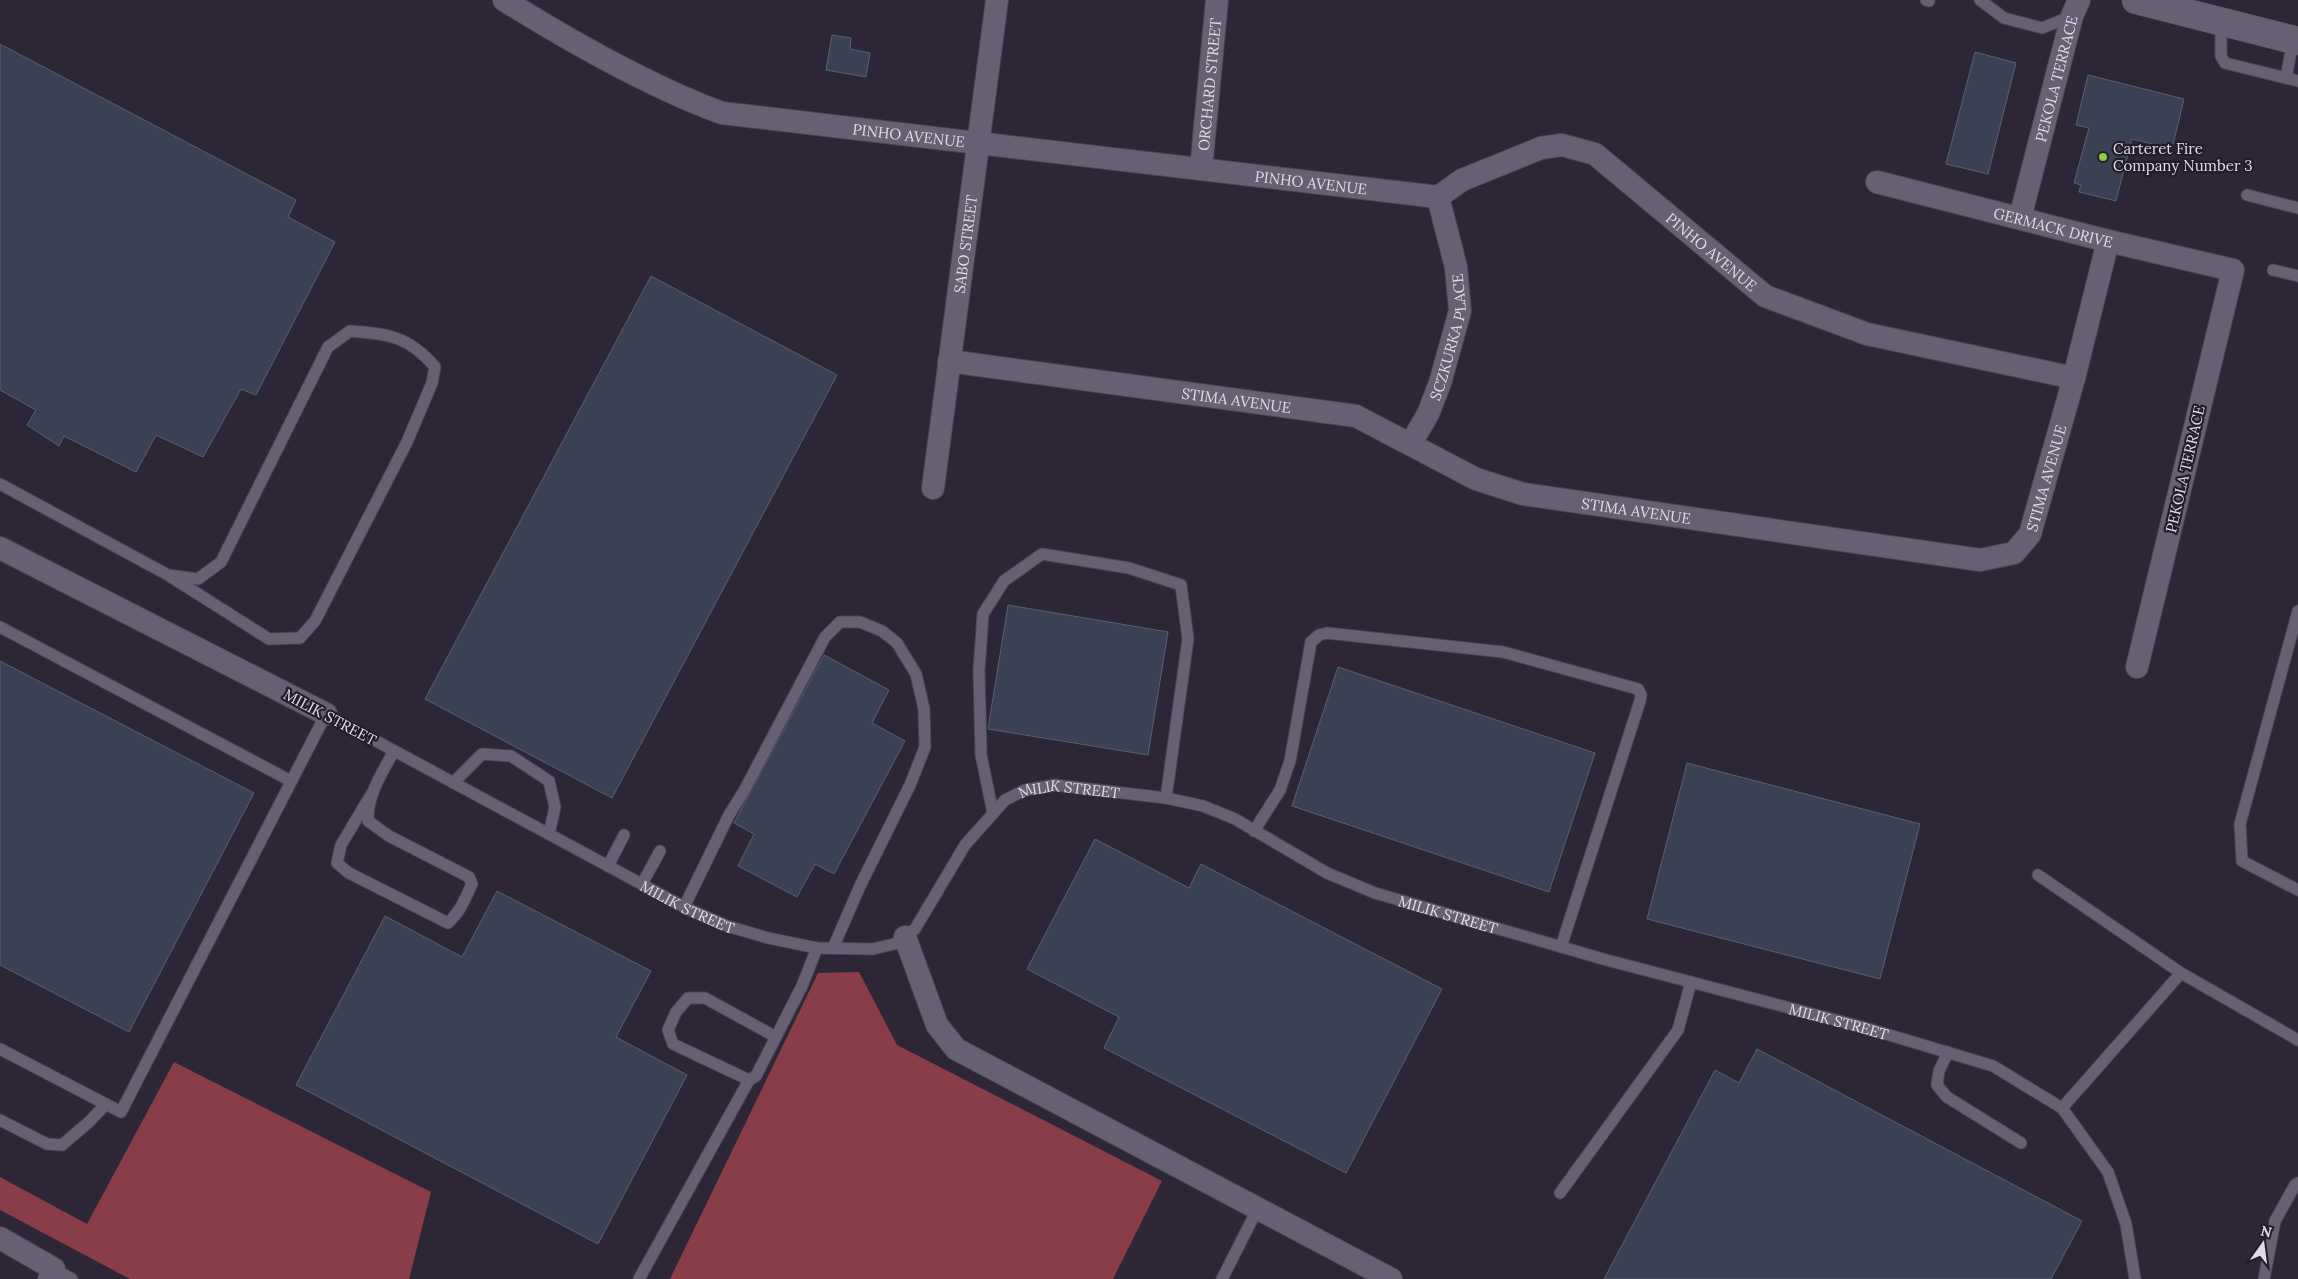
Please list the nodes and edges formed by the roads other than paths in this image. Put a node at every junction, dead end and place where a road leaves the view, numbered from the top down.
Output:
1 (504, 0) edge
2 (997, 0) edge
3 (1218, 0) edge
4 (1980, 0) edge
5 (2136, 0) edge
6 (2076, 8) edge
7 (2221, 21) junction
8 (2296, 41) edge
9 (2286, 78) junction
10 (2298, 81) edge
11 (977, 143) junction
12 (1200, 169) junction
13 (1876, 182) dead end
14 (2247, 195) dead end
15 (1438, 197) junction
16 (2298, 208) edge
17 (2020, 218) junction
18 (2108, 241) junction
19 (2232, 270) joint
20 (2273, 270) dead end
21 (2298, 276) edge
22 (949, 361) junction
23 (2074, 378) junction
24 (1411, 443) junction
25 (0, 484) edge
26 (933, 488) dead end
27 (0, 548) edge
28 (168, 575) junction
29 (2298, 611) edge
30 (0, 627) edge
31 (2137, 667) dead end
32 (326, 714) junction
33 (394, 751) junction
34 (292, 781) junction
35 (454, 783) junction
36 (372, 793) junction
37 (1166, 798) junction
38 (993, 812) junction
39 (1254, 831) junction
40 (548, 834) junction
41 (624, 835) dead end
42 (660, 851) dead end
43 (608, 866) junction
44 (2038, 875) dead end
45 (642, 884) junction
46 (2298, 890) edge
47 (684, 907) junction
48 (906, 936) junction
49 (1561, 947) junction
50 (817, 948) junction
51 (833, 948) junction
52 (2181, 973) junction
53 (1691, 982) junction
54 (776, 1037) junction
55 (2298, 1040) edge
56 (0, 1049) edge
57 (1948, 1052) junction
58 (749, 1080) junction
59 (106, 1104) junction
60 (2062, 1108) junction
61 (0, 1120) edge
62 (2021, 1143) dead end
63 (2298, 1183) edge
64 (1560, 1194) dead end
65 (1258, 1208) junction
66 (0, 1238) edge
67 (58, 1276) edge
68 (639, 1279) edge
69 (1222, 1279) edge
70 (1391, 1279) edge
71 (2135, 1279) edge
72 (2264, 1279) edge

1 - 11 street, PINHO AVENUE
2 - 11 street, SABO STREET
3 - 12 street, ORCHARD STREET
4 - 6 lane
5 - 7 main road
6 - 17 street, PEKOLA TERRACE
7 - 8 main road
7 - 9 lane
8 - 9 lane
9 - 10 lane
11 - 12 street, PINHO AVENUE
11 - 22 street, SABO STREET
12 - 15 street, PINHO AVENUE
13 - 17 street, GERMACK DRIVE
14 - 16 lane
15 - 23 street, PINHO AVENUE
15 - 24 street, SCZKURKA PLACE
17 - 18 street, GERMACK DRIVE
18 - 19 street, GERMACK DRIVE
18 - 23 street, STIMA AVENUE
19 - 31 street, PEKOLA TERRACE
20 - 21 lane
22 - 24 street, STIMA AVENUE
22 - 26 street, SABO STREET
23 - 24 street, STIMA AVENUE
25 - 28 lane
27 - 32 street, MILIK STREET
28 - 28 lane
29 - 46 lane
30 - 34 lane
32 - 33 lane, MILIK STREET
32 - 34 lane
33 - 35 lane, MILIK STREET
33 - 36 lane
34 - 59 lane
35 - 40 lane, MILIK STREET
35 - 40 lane
36 - 36 lane
37 - 38 lane, MILIK STREET
37 - 38 lane
37 - 39 lane, MILIK STREET
38 - 48 lane, MILIK STREET
39 - 49 lane, MILIK STREET
39 - 49 lane
40 - 43 lane, MILIK STREET
41 - 43 lane
42 - 45 lane
43 - 45 lane, MILIK STREET
44 - 52 lane
45 - 47 lane, MILIK STREET
47 - 50 lane, MILIK STREET
47 - 51 lane
48 - 51 lane, MILIK STREET
48 - 65 street
49 - 53 lane, MILIK STREET
50 - 51 lane, MILIK STREET
50 - 54 lane
52 - 55 lane
52 - 60 lane
53 - 57 lane, MILIK STREET
53 - 64 lane
54 - 58 lane
54 - 58 lane
56 - 59 lane
57 - 60 lane, MILIK STREET
57 - 62 lane
58 - 68 lane
59 - 61 lane
60 - 71 lane, MILIK STREET
63 - 72 lane
65 - 69 lane
65 - 70 street
66 - 67 street

